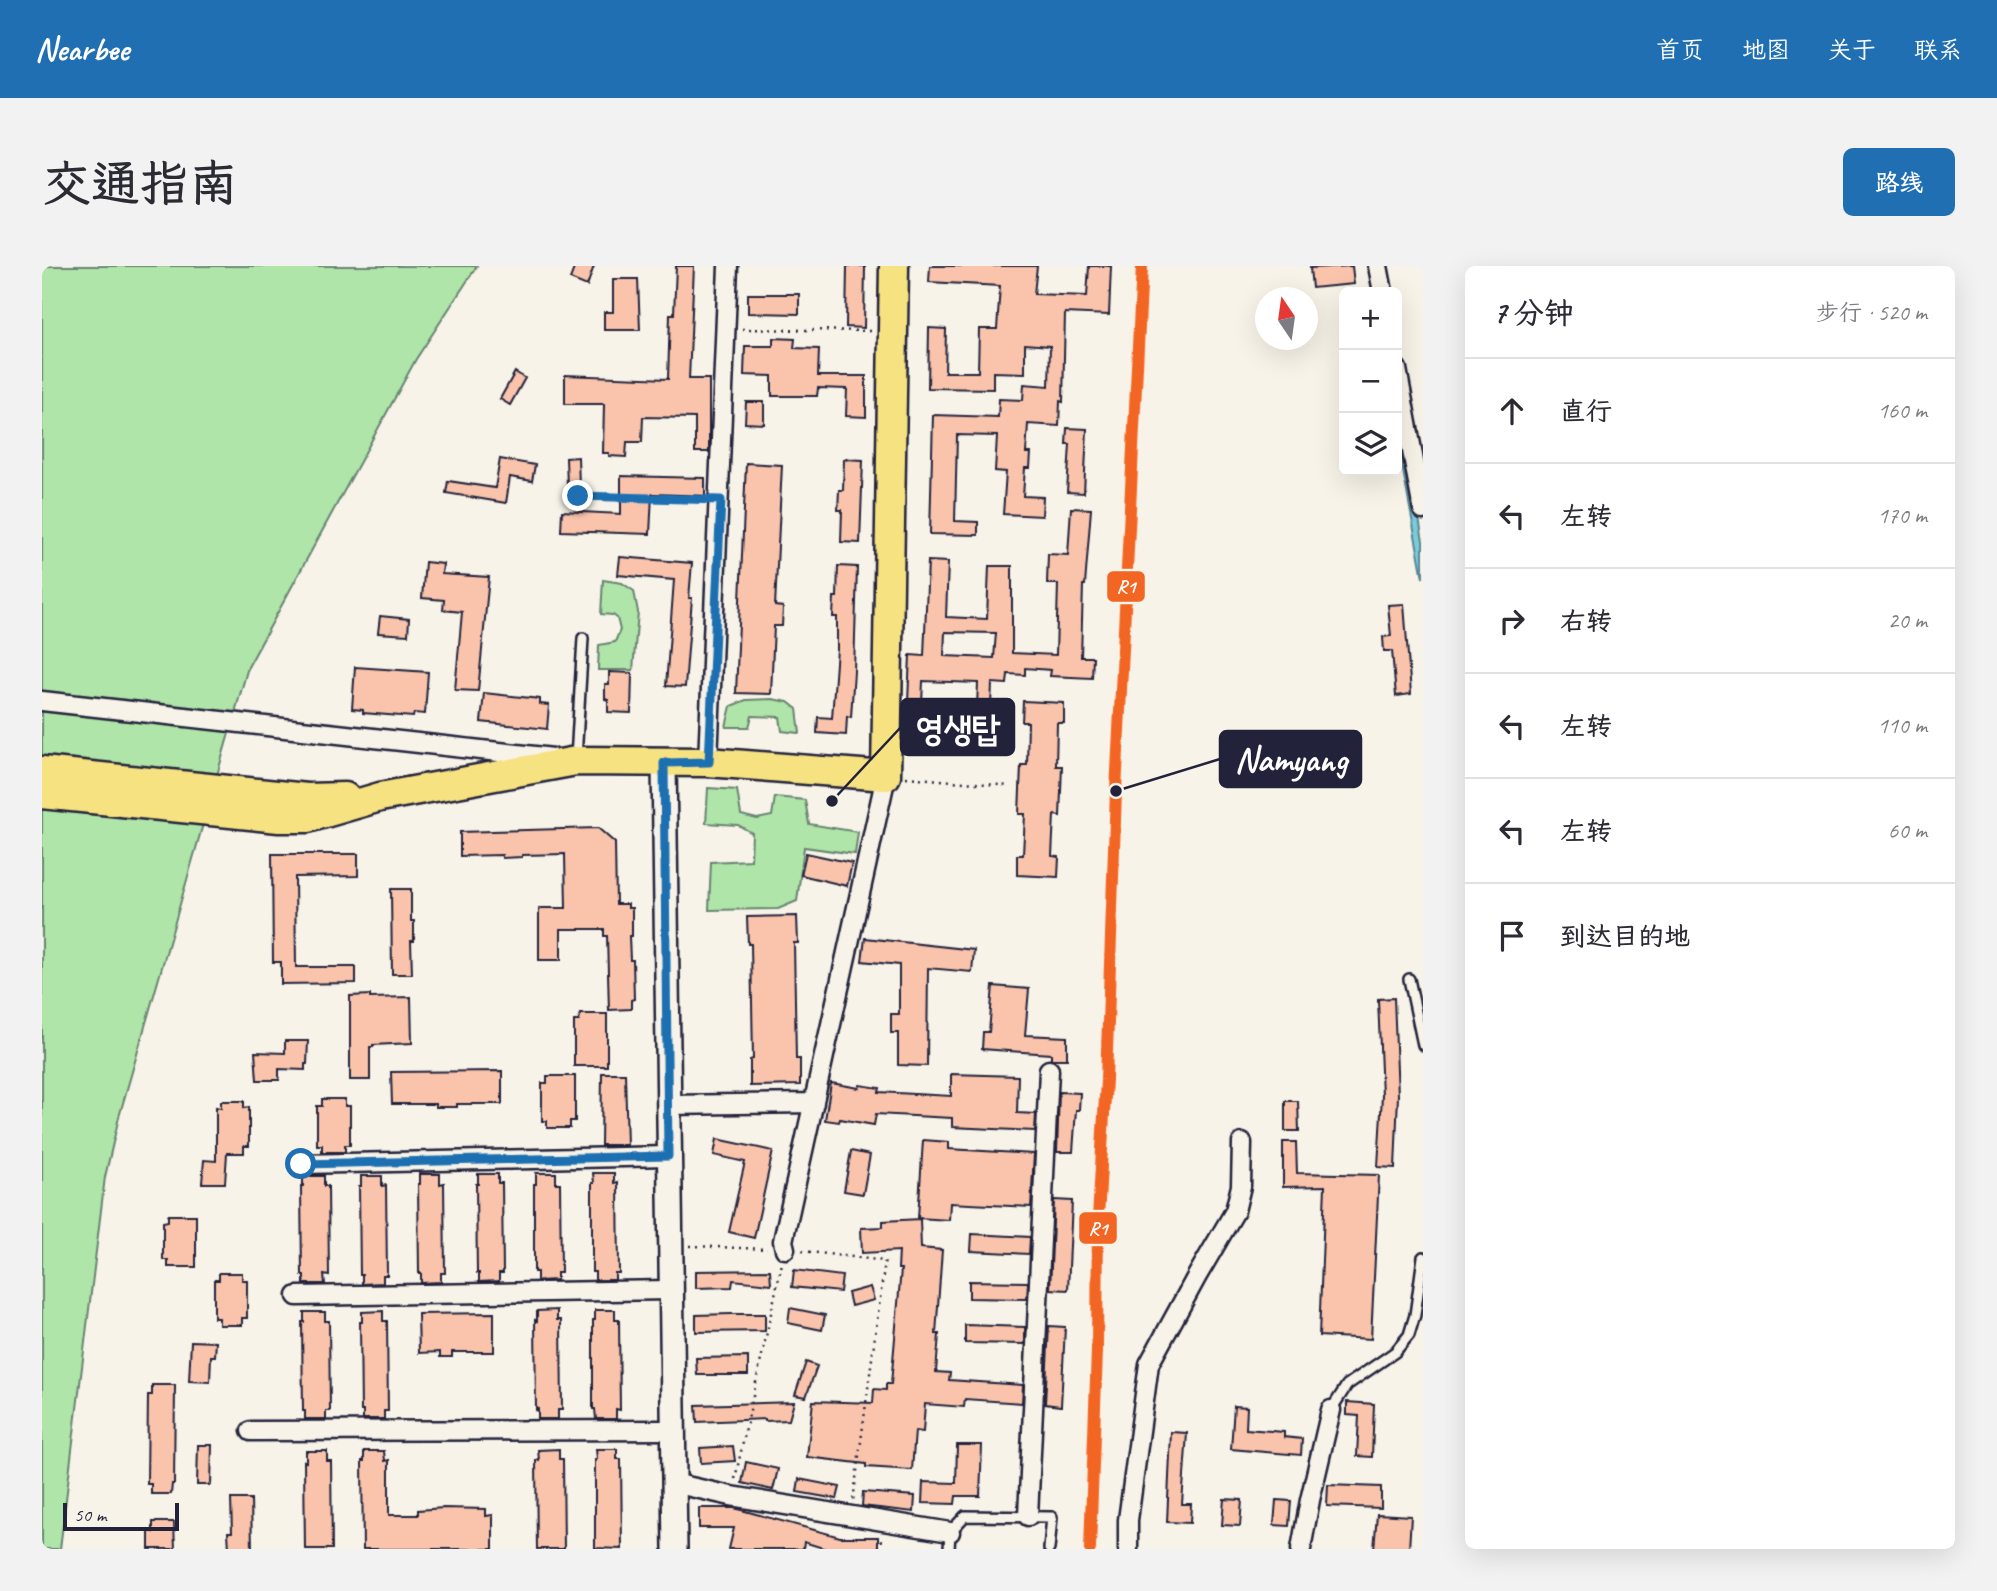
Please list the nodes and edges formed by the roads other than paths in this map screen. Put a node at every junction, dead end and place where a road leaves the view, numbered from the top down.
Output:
1 (728, 266) edge
2 (894, 266) edge
3 (1378, 266) edge
4 (1382, 287) edge
5 (1402, 396) edge
6 (1423, 510) edge
7 (583, 638) dead end
8 (42, 701) edge
9 (576, 761) junction
10 (709, 762) junction
11 (664, 763) junction
12 (42, 771) edge
13 (886, 776) junction
14 (42, 794) edge
15 (280, 807) junction
16 (1409, 979) dead end
17 (1423, 1045) edge
18 (1049, 1070) dead end
19 (814, 1103) junction
20 (667, 1105) junction
21 (1242, 1143) dead end
22 (668, 1156) junction
23 (301, 1164) dead end
24 (785, 1250) road end
25 (1423, 1258) edge
26 (670, 1290) junction
27 (297, 1296) dead end
28 (1331, 1410) joint
29 (673, 1430) junction
30 (251, 1431) dead end
31 (673, 1483) junction
32 (1028, 1516) junction
33 (949, 1540) edge
34 (674, 1549) edge
35 (1049, 1549) edge
36 (1128, 1549) edge
37 (1301, 1549) edge

1 - 10 street
2 - 13 main road
3 - 4 street
5 - 6 street
7 - 9 lane
8 - 9 street
9 - 11 main road
9 - 15 main road
10 - 11 main road
10 - 13 main road
11 - 20 street
12 - 15 main road
13 - 19 street
14 - 15 main road
16 - 17 lane
18 - 32 street
19 - 20 street
19 - 24 street
20 - 22 street
21 - 36 street
22 - 23 street
22 - 26 street
25 - 28 lane
26 - 27 street
26 - 29 street
28 - 37 street
29 - 30 street
29 - 31 street
31 - 33 street
31 - 34 street
32 - 33 lane
32 - 35 lane

